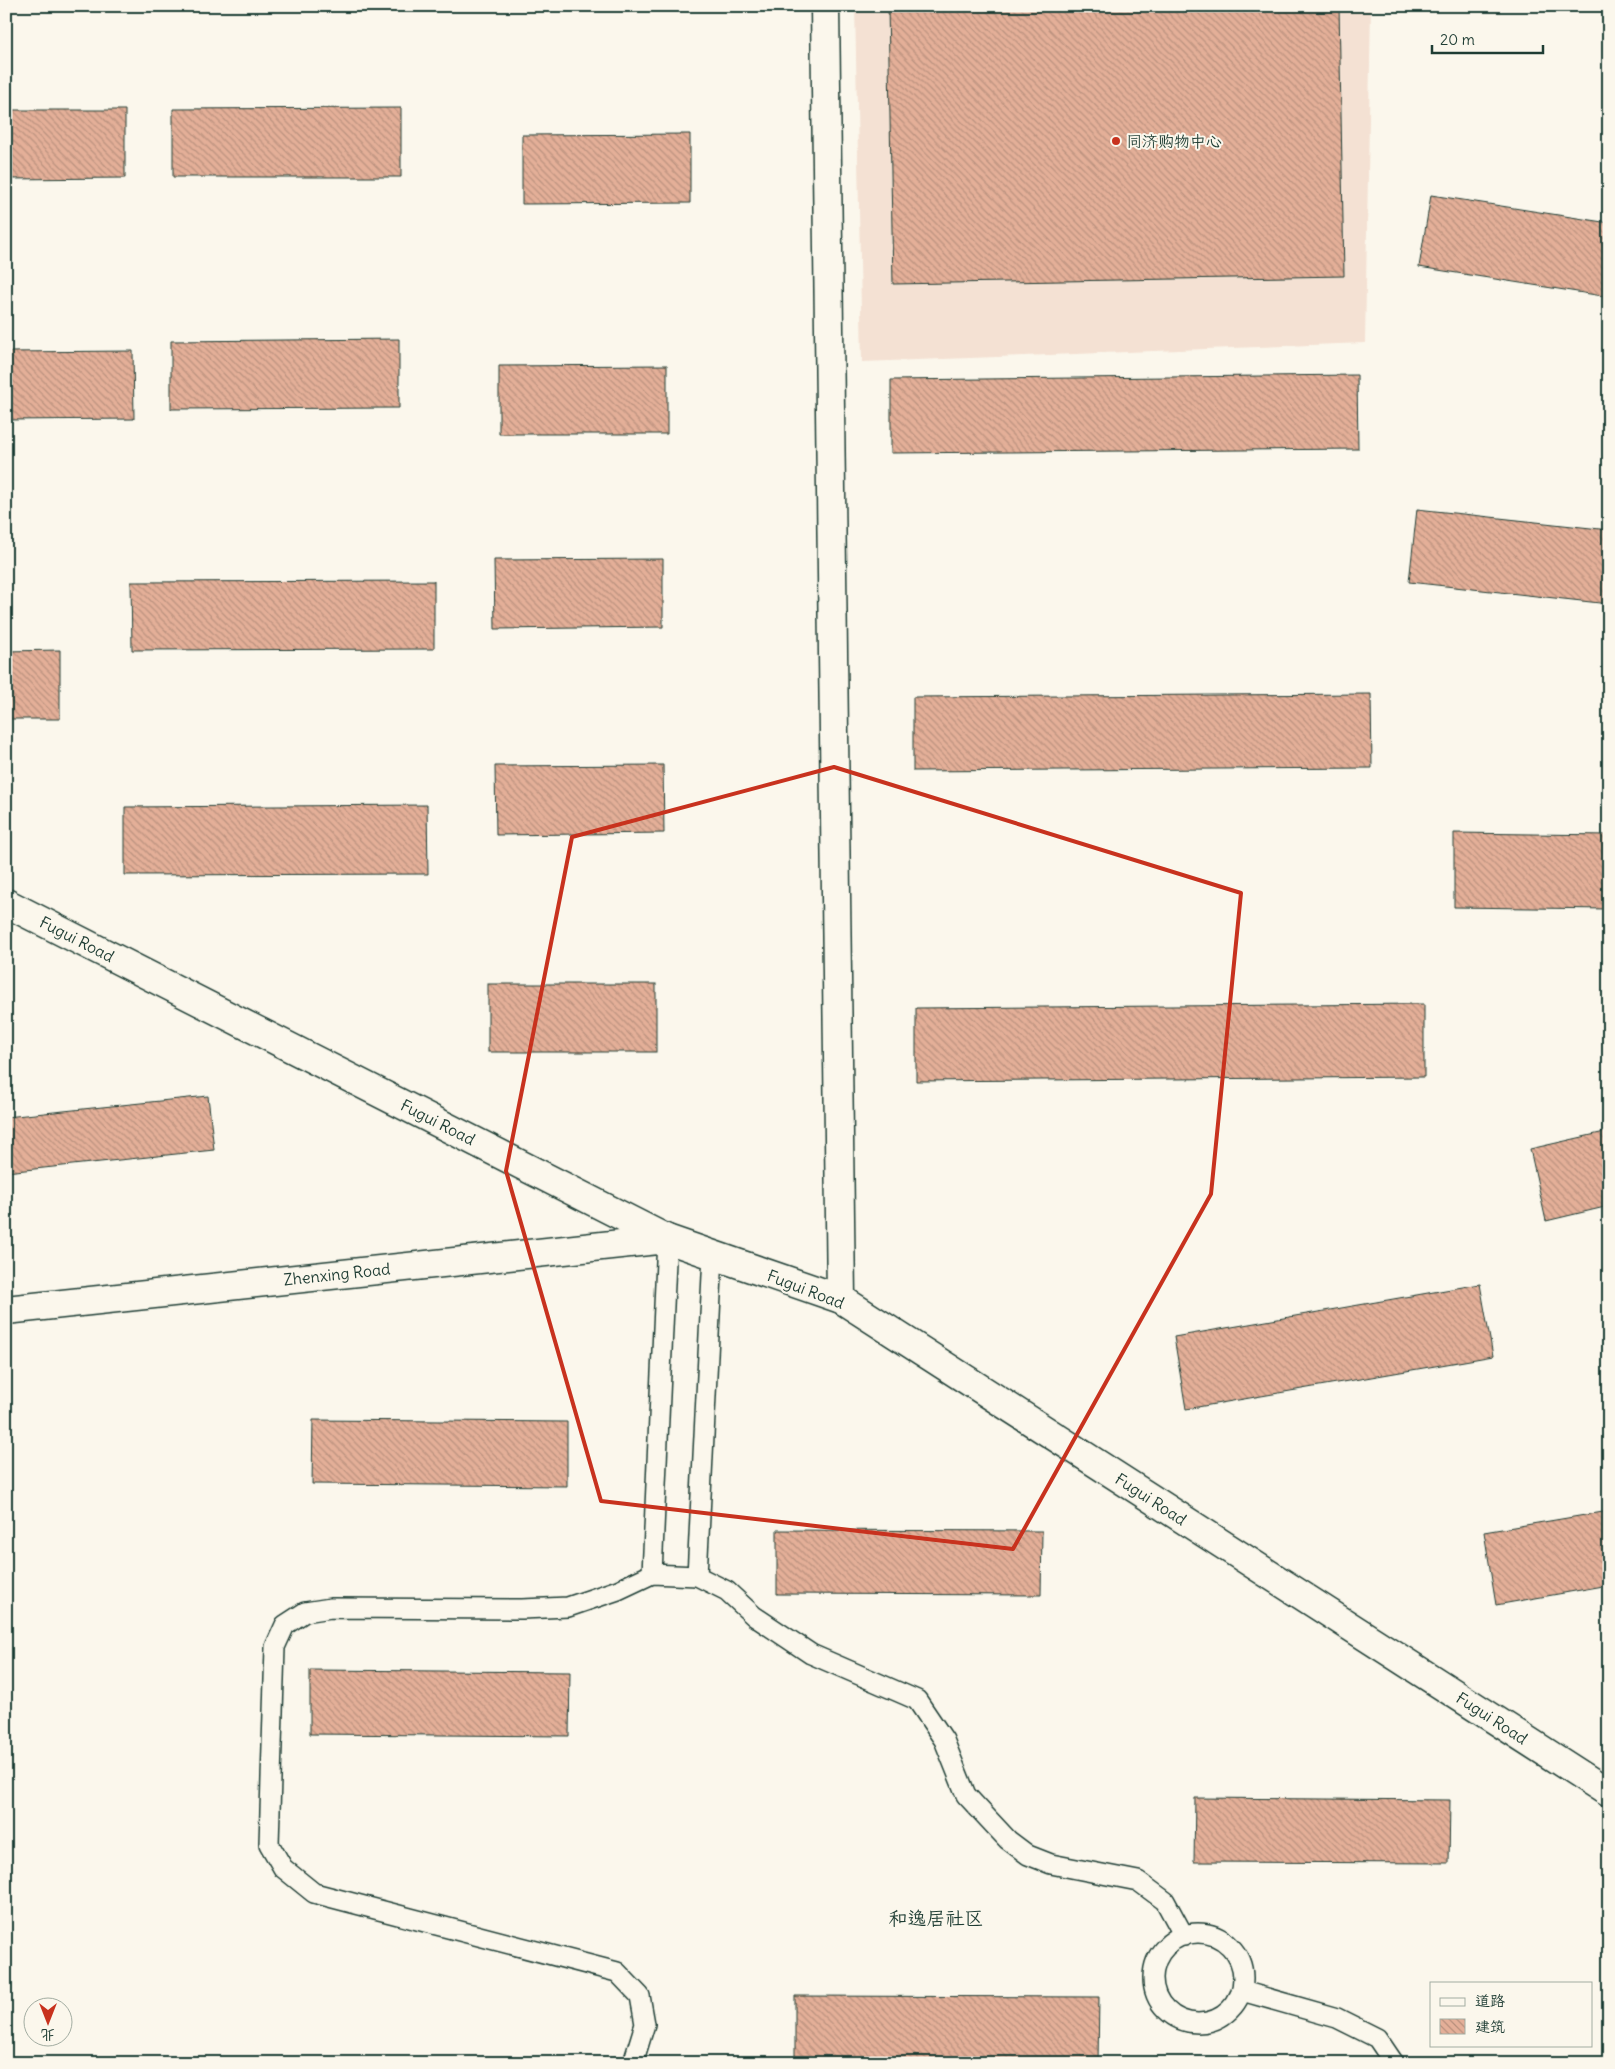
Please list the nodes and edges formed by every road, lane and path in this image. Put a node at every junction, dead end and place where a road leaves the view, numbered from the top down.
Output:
1 (824, 6) edge
2 (6, 903) edge
3 (667, 1239) junction
4 (713, 1255) junction
5 (841, 1299) junction
6 (6, 1310) edge
7 (652, 1574) junction
8 (696, 1576) junction
9 (1609, 1793) edge
10 (1184, 1936) junction
11 (1242, 1991) junction
12 (633, 2063) edge
13 (1394, 2063) edge

1 - 5 street
2 - 3 street, Fugui Road
3 - 4 street, Fugui Road
3 - 6 street, Zhenxing Road
3 - 7 lane
4 - 5 street, Fugui Road
4 - 8 lane
5 - 9 street, Fugui Road
7 - 8 lane
7 - 12 lane
8 - 10 lane
10 - 11 lane
10 - 11 lane
11 - 13 lane

